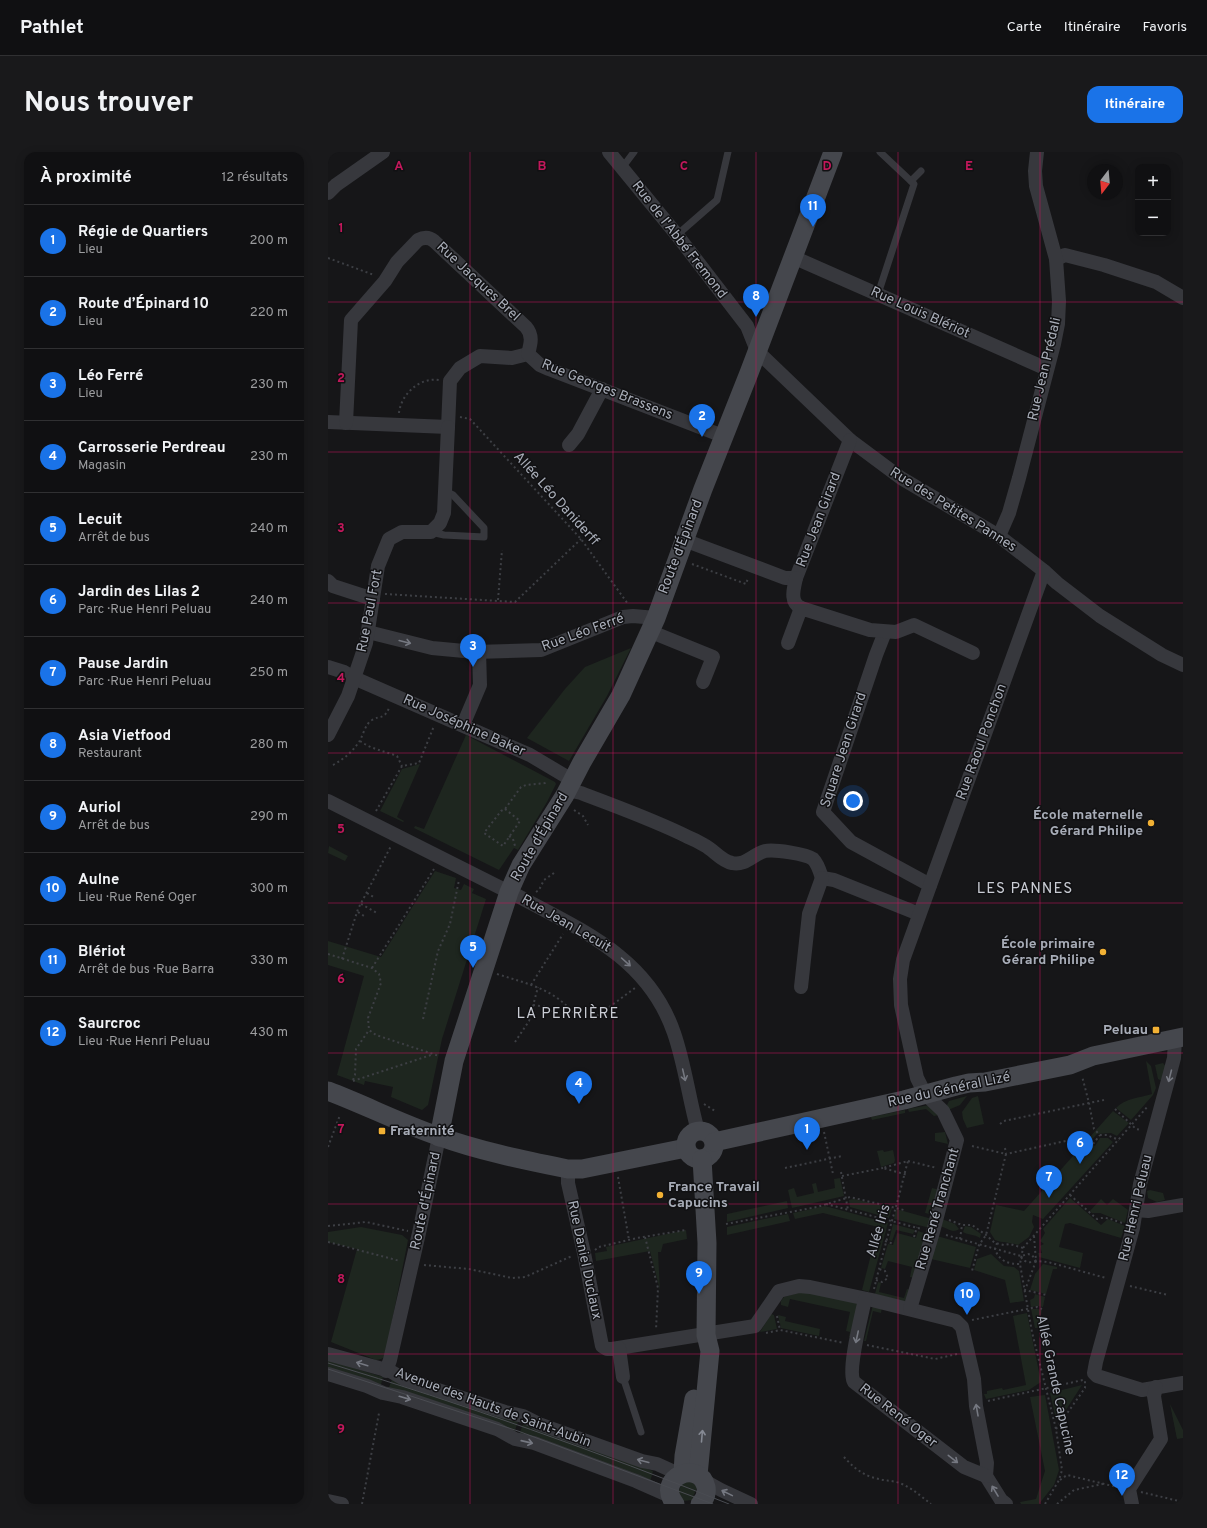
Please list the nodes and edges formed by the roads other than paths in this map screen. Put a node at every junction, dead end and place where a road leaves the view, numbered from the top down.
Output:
1 (383, 152) edge
2 (609, 152) edge
3 (634, 152) edge
4 (728, 152) edge
5 (833, 152) edge
6 (880, 152) edge
7 (1037, 152) edge
8 (622, 168) junction
9 (921, 172) dead end
10 (911, 181) junction
11 (328, 193) edge
12 (676, 235) junction
13 (793, 257) junction
14 (1056, 259) junction
15 (878, 294) junction
16 (1183, 298) edge
17 (757, 351) junction
18 (528, 354) junction
19 (1047, 369) junction
20 (602, 389) junction
21 (328, 422) edge
22 (346, 423) junction
23 (448, 427) junction
24 (723, 436) junction
25 (850, 440) junction
26 (570, 445) dead end
27 (445, 491) junction
28 (431, 532) junction
29 (999, 536) junction
30 (684, 540) junction
31 (1044, 571) junction
32 (796, 578) junction
33 (328, 581) edge
34 (376, 596) junction
35 (801, 608) junction
36 (652, 624) junction
37 (368, 632) junction
38 (885, 632) junction
39 (788, 643) dead end
40 (480, 652) junction
41 (973, 653) dead end
42 (1183, 665) edge
43 (328, 667) edge
44 (354, 678) junction
45 (703, 682) dead end
46 (463, 725) junction
47 (328, 735) edge
48 (570, 792) junction
49 (328, 801) edge
50 (822, 878) junction
51 (930, 885) junction
52 (509, 892) junction
53 (919, 914) junction
54 (801, 987) dead end
55 (1179, 1037) edge
56 (328, 1091) edge
57 (925, 1094) junction
58 (698, 1131) junction
59 (439, 1137) junction
60 (714, 1142) junction
61 (686, 1148) junction
62 (702, 1159) junction
63 (568, 1168) junction
64 (1183, 1204) edge
65 (1136, 1210) junction
66 (869, 1295) junction
67 (910, 1309) junction
68 (706, 1335) junction
69 (613, 1348) junction
70 (328, 1354) edge
71 (386, 1370) junction
72 (328, 1374) edge
73 (623, 1376) joint
74 (1183, 1384) edge
75 (1156, 1387) junction
76 (642, 1432) dead end
77 (691, 1476) junction
78 (986, 1476) junction
79 (673, 1500) edge
80 (328, 1501) edge
81 (342, 1504) edge
82 (700, 1504) edge
83 (751, 1504) edge
84 (1006, 1504) edge
85 (1132, 1504) edge

1 - 11 street
2 - 8 street, Rue de l'Abbé Fremond
3 - 8 lane
4 - 12 lane
5 - 13 main road, Route d'Épinard
6 - 10 lane
7 - 14 street, Rue Jean Prédali
8 - 12 street, Rue de l'Abbé Fremond
9 - 10 lane
10 - 15 lane
12 - 17 street, Rue de l'Abbé Fremond
13 - 15 street, Rue Louis Blériot
13 - 17 main road, Route d'Épinard
14 - 16 street
14 - 19 street, Rue Jean Prédali
15 - 19 street, Rue Louis Blériot
17 - 24 main road, Route d'Épinard
17 - 25 street, Rue des Petites Pannes
18 - 20 street, Rue Georges Brassens
18 - 22 street, Rue Jacques Brel
18 - 23 street, Rue Georges Brassens
19 - 29 street, Rue Jean Prédali
20 - 24 street, Rue Georges Brassens
20 - 26 street
21 - 22 street
22 - 23 street
23 - 27 street
24 - 30 main road, Route d'Épinard
25 - 29 street, Rue des Petites Pannes
25 - 32 street, Rue Jean Girard
27 - 28 street
27 - 28 lane
28 - 34 street, Rue Paul Fort
29 - 31 street, Rue des Petites Pannes
30 - 32 street, Rue Jean Girard
30 - 36 main road, Route d'Épinard
31 - 42 street, Rue des Petites Pannes
31 - 51 street, Rue Raoul Ponchon
32 - 35 street
33 - 34 street
34 - 37 street, Rue Paul Fort
35 - 38 street
35 - 39 street
36 - 40 street, Rue Léo Ferré
36 - 45 street, Rue Léo Ferré
36 - 48 main road, Route d'Épinard
37 -> 40 street, Rue Léo Ferré
37 - 44 street, Rue Paul Fort
38 - 41 street
38 - 51 street, Square Jean Girard
40 - 46 street
43 - 44 street, Rue Joséphine Baker
44 - 46 street, Rue Joséphine Baker
44 - 47 street, Rue Paul Fort
46 - 48 street, Rue Joséphine Baker
48 - 50 street, Rue Joséphine Baker
48 - 52 main road, Route d'Épinard
49 - 52 street, Rue Jean Lecuit
50 - 53 street
50 - 54 street
51 - 53 street, Rue Raoul Ponchon
52 -> 58 street, Rue Jean Lecuit
52 - 59 main road, Route d'Épinard
53 - 57 street, Rue Raoul Ponchon
55 - 57 main road, Rue du Général Lizé
55 -> 65 street, Rue Henri Peluau
56 - 59 main road
57 - 60 main road, Rue du Général Lizé
57 - 67 street, Rue René Tranchant
58 - 60 main road
58 - 61 main road
59 - 63 main road
59 - 71 street, Route d'Épinard
60 - 62 main road
61 - 62 main road
61 - 63 main road
62 - 68 main road
63 - 69 street, Rue Daniel Duclaux
64 - 65 street
65 - 75 street, Rue Henri Peluau
66 - 67 street
66 - 68 street
66 -> 78 street, Rue René Oger
78 -> 67 street
68 - 69 street
68 - 77 main road
69 - 73 street, Rue Daniel Duclaux
71 -> 70 street, Avenue des Hauts de Saint-Aubin
77 -> 71 street, Avenue des Hauts de Saint-Aubin
72 -> 79 street, Avenue des Hauts de Saint-Aubin
73 - 76 lane
74 - 75 street
75 - 85 street
77 - 79 main road
77 - 82 main road
83 -> 77 street, Avenue des Hauts de Saint-Aubin
84 -> 78 street
80 - 81 street

